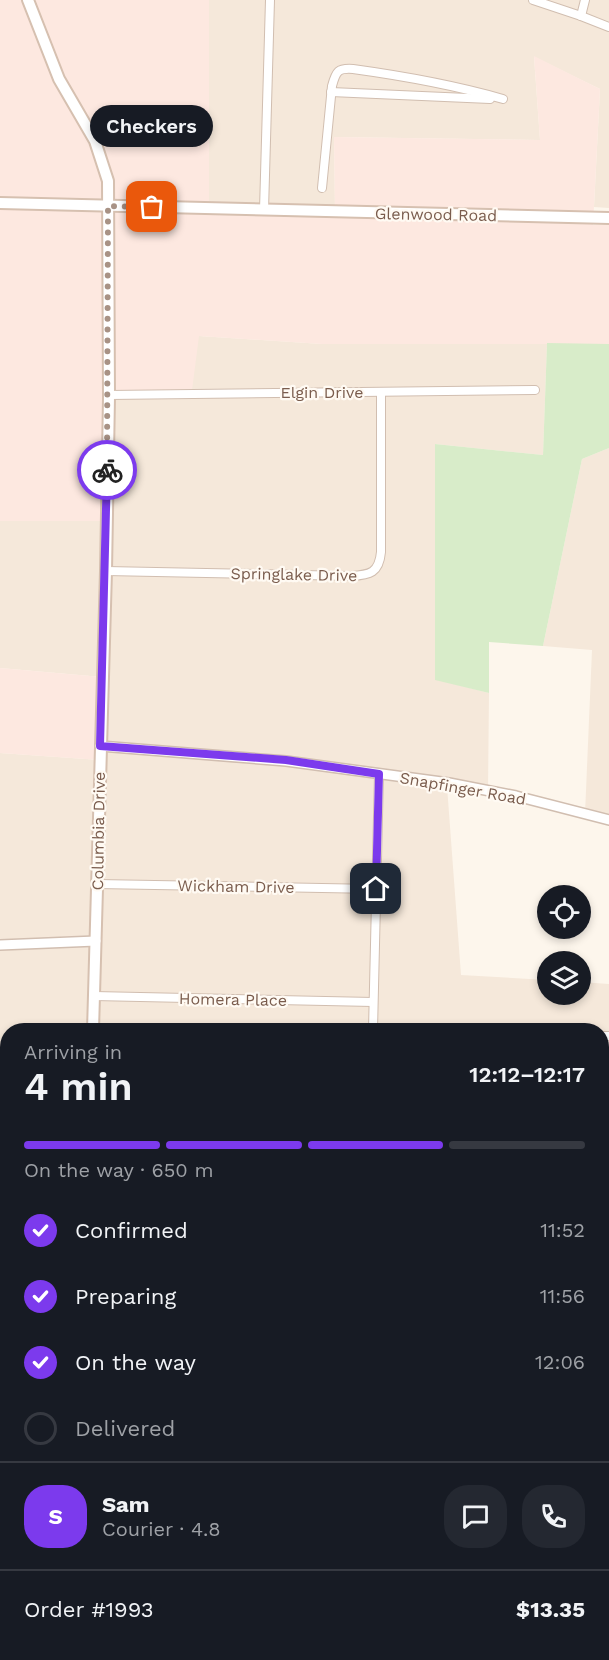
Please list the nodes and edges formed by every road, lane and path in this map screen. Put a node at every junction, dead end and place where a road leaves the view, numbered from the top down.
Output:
1 (28, 0) edge
2 (270, 0) edge
3 (533, 0) edge
4 (585, 0) edge
5 (581, 16) junction
6 (609, 27) edge
7 (331, 92) junction
8 (322, 189) dead end
9 (0, 203) edge
10 (108, 206) junction
11 (264, 210) junction
12 (609, 218) edge
13 (535, 390) dead end
14 (381, 393) junction
15 (109, 394) junction
16 (106, 571) junction
17 (100, 746) junction
18 (379, 774) junction
19 (609, 820) edge
20 (97, 884) junction
21 (376, 889) junction
22 (96, 941) junction
23 (0, 945) edge
24 (94, 996) junction
25 (373, 1002) junction
26 (93, 1023) edge
27 (373, 1023) edge

1 - 10 main road, Columbia Drive
2 - 11 street
3 - 5 street
4 - 5 street
5 - 6 street
7 - 7 street
7 - 8 street
9 - 10 main road, Glenwood Road
10 - 11 main road, Glenwood Road
10 - 15 main road, Columbia Drive
11 - 12 main road, Glenwood Road
13 - 14 street, Elgin Drive
14 - 15 street, Elgin Drive
14 - 16 street, Springlake Drive
15 - 16 main road, Columbia Drive
16 - 17 main road, Columbia Drive
17 - 18 street, Snapfinger Road
17 - 20 main road, Columbia Drive
18 - 19 street, Snapfinger Road
18 - 21 street
20 - 21 street, Wickham Drive
20 - 22 main road, Columbia Drive
21 - 25 street
22 - 23 street
22 - 24 main road, Columbia Drive
24 - 25 street, Homera Place
24 - 26 main road, Columbia Drive
25 - 27 street

